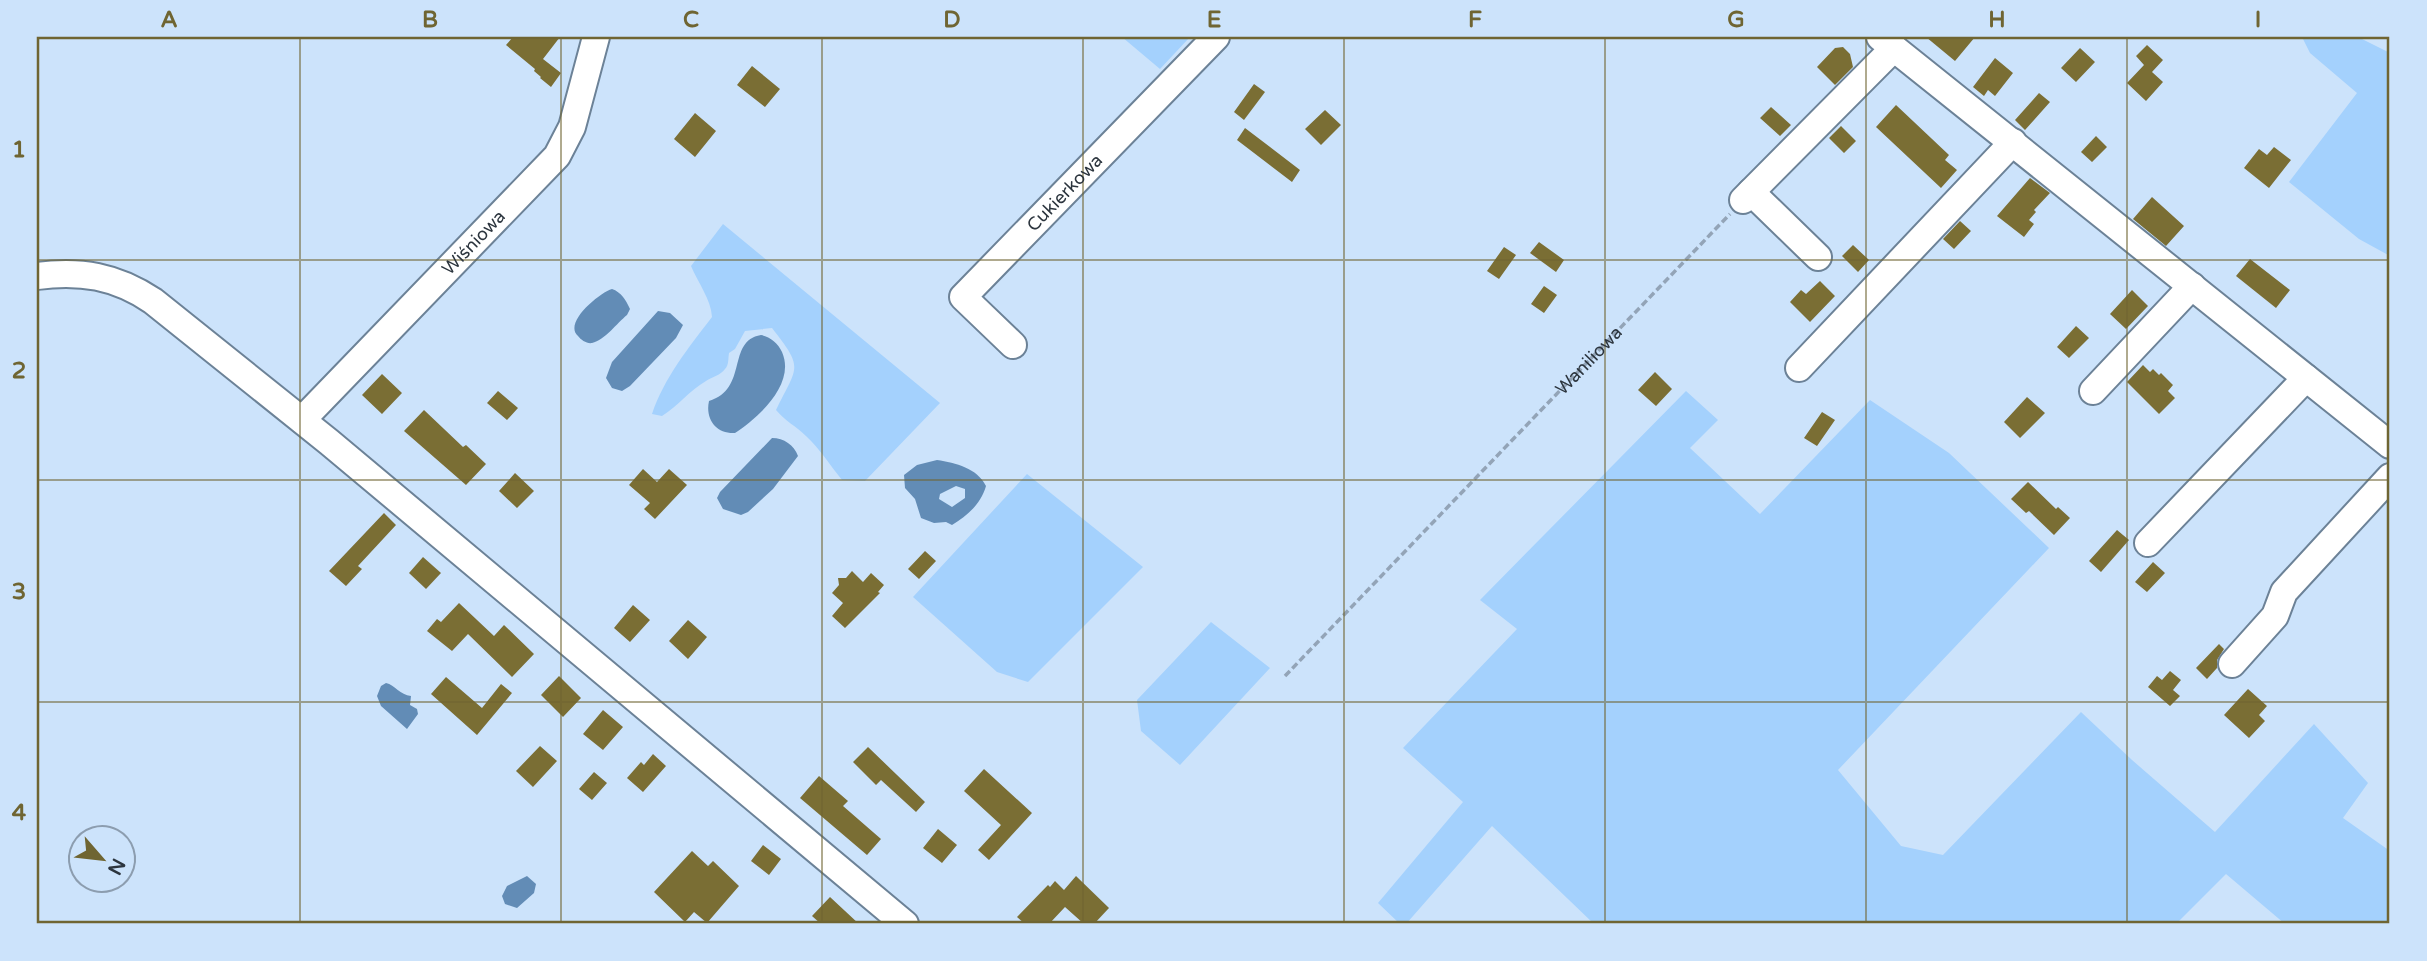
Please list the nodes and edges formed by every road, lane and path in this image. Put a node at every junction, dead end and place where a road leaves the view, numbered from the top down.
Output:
1 (597, 37) edge
2 (1216, 37) edge
3 (1887, 42) edge
4 (2013, 142) junction
5 (1747, 196) junction
6 (1818, 257) dead end
7 (37, 276) edge
8 (2192, 286) junction
9 (1013, 345) dead end
10 (1799, 368) dead end
11 (2306, 378) junction
12 (2093, 391) dead end
13 (302, 420) junction
14 (2390, 445) edge
15 (2390, 477) edge
16 (2148, 543) dead end
17 (2232, 664) dead end
18 (1286, 676) dead end
19 (905, 924) edge

1 - 13 street, Wiśniowa
2 - 9 street, Cukierkowa
3 - 4 street
3 - 5 street
4 - 8 street
4 - 10 street
5 - 6 street
5 - 18 path, Waniliowa
7 - 13 street
8 - 11 street
8 - 12 street
11 - 14 street
11 - 16 street
13 - 19 street
15 - 17 street

